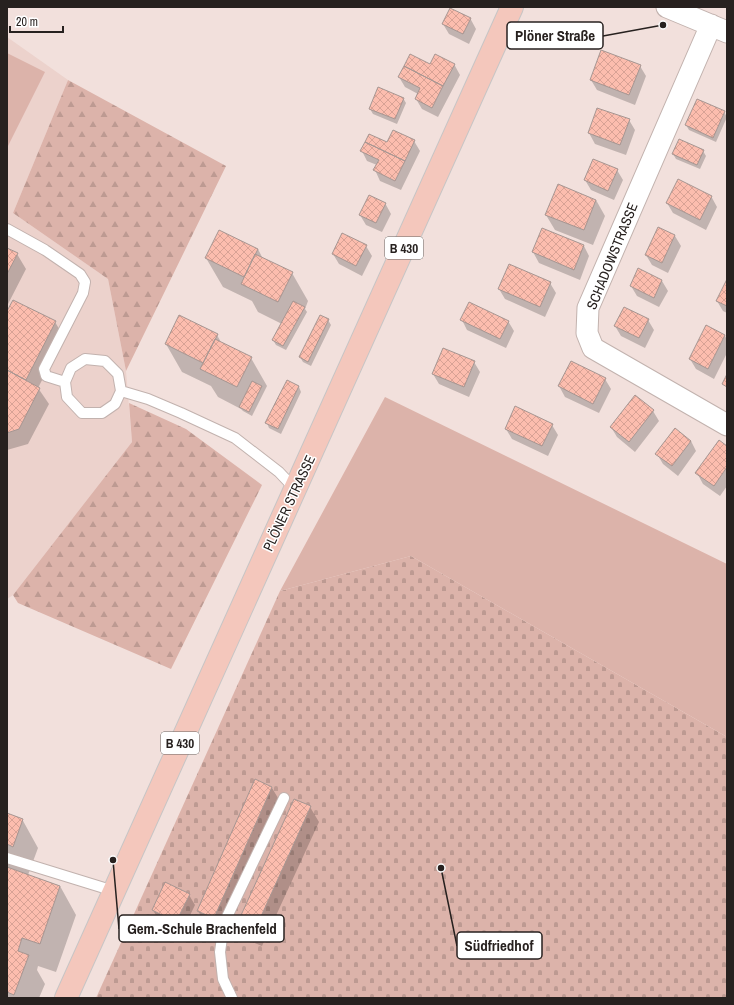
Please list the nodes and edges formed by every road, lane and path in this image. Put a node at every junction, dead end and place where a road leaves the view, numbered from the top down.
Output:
1 (512, 7) edge
2 (667, 7) edge
3 (719, 28) edge
4 (7, 229) edge
5 (65, 382) junction
6 (121, 391) junction
7 (727, 425) edge
8 (295, 489) junction
9 (284, 798) dead end
10 (7, 858) edge
11 (114, 891) junction
12 (66, 998) edge
13 (232, 998) edge

1 - 8 main road, PLÖNER STRASSE / B 430
2 - 3 street
3 - 7 street, SCHADOWSTRASSE
4 - 5 lane
5 - 6 lane
5 - 6 lane
6 - 8 lane
8 - 11 main road, PLÖNER STRASSE / B 430
9 - 13 lane
10 - 11 lane
11 - 12 main road, PLÖNER STRASSE / B 430

